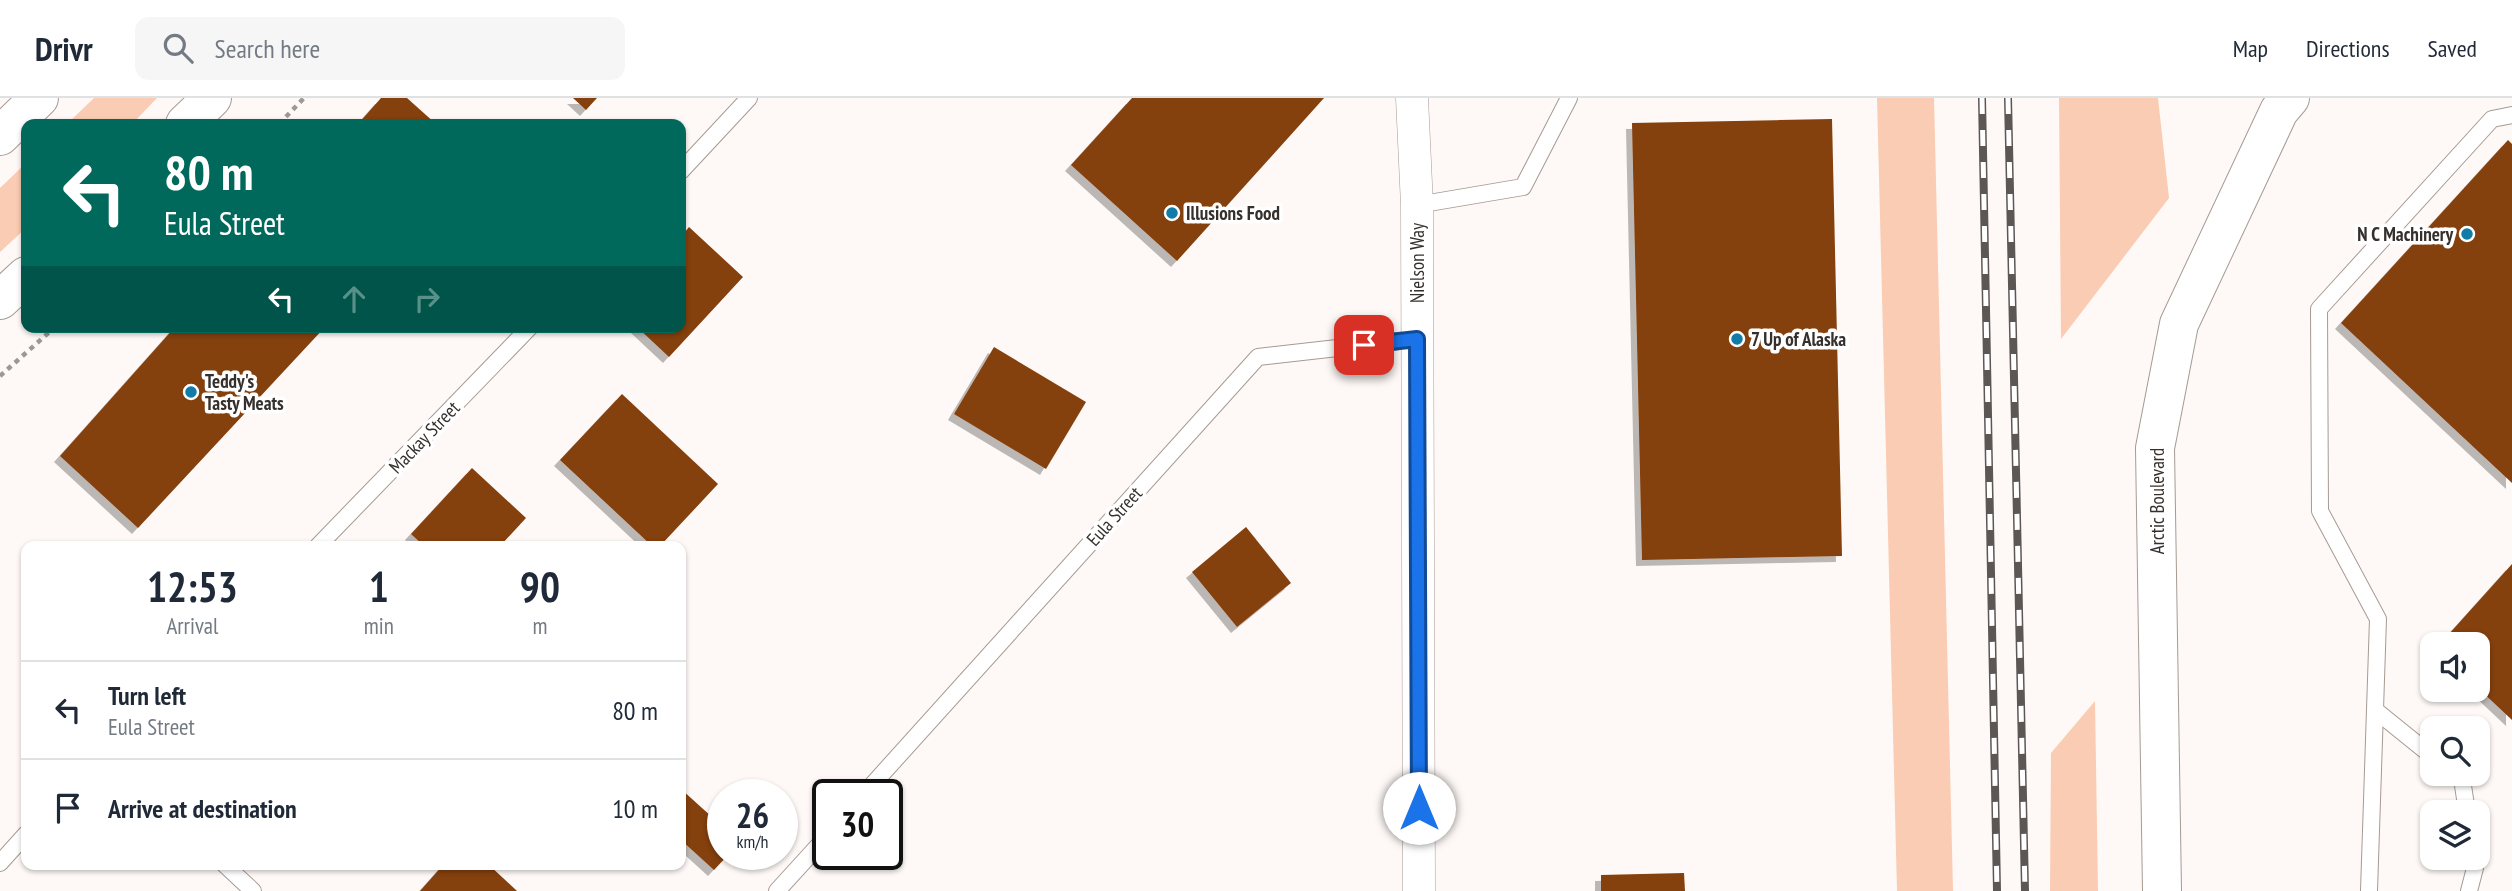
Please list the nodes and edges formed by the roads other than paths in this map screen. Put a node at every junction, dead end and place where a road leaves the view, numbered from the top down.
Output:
1 (39, 98) edge
2 (212, 98) edge
3 (749, 98) edge
4 (1412, 98) edge
5 (1569, 98) edge
6 (2290, 98) edge
7 (2512, 115) edge
8 (190, 119) edge
9 (0, 136) edge
10 (686, 166) edge
11 (1417, 205) junction
12 (21, 281) edge
13 (0, 300) edge
14 (524, 333) edge
15 (1417, 339) junction
16 (323, 541) edge
17 (2375, 710) junction
18 (2420, 746) edge
19 (878, 779) edge
20 (21, 840) edge
21 (812, 853) edge
22 (0, 863) edge
23 (230, 870) edge
24 (2474, 870) edge
25 (253, 891) edge
26 (777, 891) edge
27 (1419, 891) edge
28 (2162, 891) edge
29 (2369, 891) edge
30 (2469, 891) edge

1 - 9 main road
2 - 8 main road
3 - 10 lane
4 - 11 street, Nielson Way
5 - 11 lane
6 - 28 main road, Arctic Boulevard
7 - 17 lane
11 - 15 street, Nielson Way
12 - 13 main road
14 - 16 lane, Mackay Street
15 - 19 lane, Eula Street
15 - 27 street, Nielson Way
17 - 18 lane
17 - 29 lane
20 - 22 lane
21 - 26 lane
23 - 25 lane
24 - 30 lane

